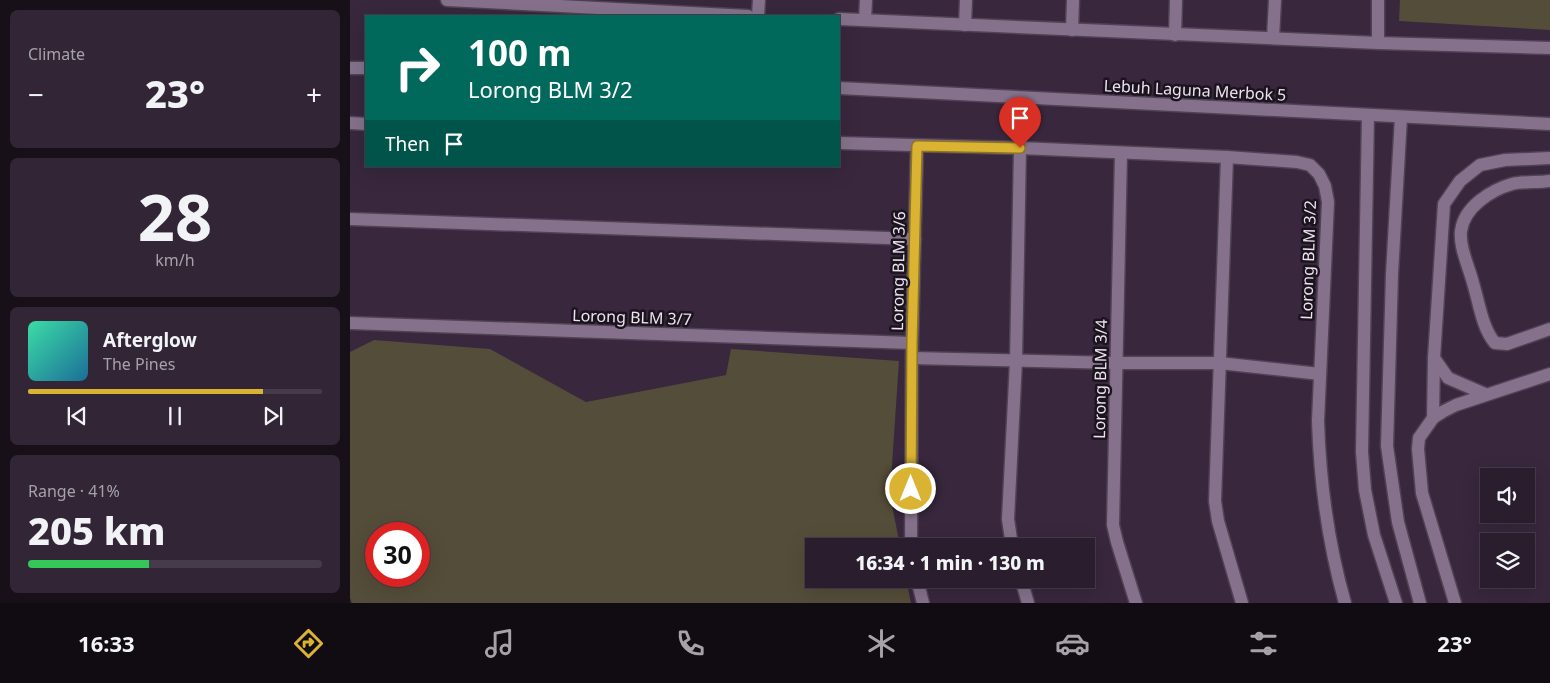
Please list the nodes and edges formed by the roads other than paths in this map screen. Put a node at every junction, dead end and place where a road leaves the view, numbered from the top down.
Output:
1 (446, 0) edge
2 (759, 0) edge
3 (866, 0) edge
4 (966, 0) edge
5 (1073, 0) edge
6 (1176, 0) edge
7 (1275, 0) edge
8 (1378, 0) edge
9 (729, 15) edge
10 (758, 15) edge
11 (840, 20) edge
12 (865, 20) junction
13 (965, 25) junction
14 (1072, 30) junction
15 (1175, 35) junction
16 (1273, 38) junction
17 (1378, 43) junction
18 (1550, 48) edge
19 (350, 68) edge
20 (365, 68) edge
21 (840, 88) edge
22 (1368, 115) junction
23 (1401, 117) junction
24 (350, 123) edge
25 (365, 124) edge
26 (1550, 124) edge
27 (840, 143) edge
28 (917, 146) junction
29 (1020, 148) junction
30 (1121, 153) junction
31 (1227, 157) junction
32 (1550, 158) edge
33 (1550, 181) edge
34 (350, 219) edge
35 (915, 240) junction
36 (350, 323) edge
37 (1550, 329) edge
38 (912, 343) junction
39 (912, 358) junction
40 (1434, 358) junction
41 (1016, 361) junction
42 (1116, 363) junction
43 (1219, 364) junction
44 (1320, 374) junction
45 (1550, 374) edge
46 (1485, 394) junction
47 (1433, 418) junction
48 (911, 538) edge
49 (1011, 538) edge
50 (919, 588) edge
51 (1024, 588) edge
52 (923, 603) edge
53 (1028, 603) edge
54 (1136, 603) edge
55 (1242, 603) edge
56 (1345, 603) edge
57 (1396, 603) edge
58 (1420, 603) edge
59 (1455, 603) edge

1 - 9 street
2 - 10 street
3 - 12 street
4 - 13 street
5 - 14 street
6 - 15 street
7 - 16 street
8 - 17 street
11 - 12 street
12 - 13 street
13 - 14 street
14 - 15 street
15 - 16 street
16 - 17 street
17 - 18 street
19 - 20 street
21 - 22 street, Lebuh Laguna Merbok 5
22 - 23 street, Lebuh Laguna Merbok 5
22 - 57 street
23 - 26 street, Lebuh Laguna Merbok 5
23 - 58 street
24 - 25 street
27 - 28 street, Lorong BLM 3/2
28 - 29 street, Lorong BLM 3/2
28 - 35 street, Lorong BLM 3/6
29 - 30 street, Lorong BLM 3/2
29 - 41 street
30 - 31 street, Lorong BLM 3/2
30 - 42 street, Lorong BLM 3/4
31 - 43 street
31 - 44 street, Lorong BLM 3/2
32 - 40 street
33 - 37 street
34 - 35 street
35 - 38 street, Lorong BLM 3/6
36 - 38 street, Lorong BLM 3/7
38 - 39 street, Lorong BLM 3/6
39 - 41 street
39 - 48 street, Lorong BLM 3/6
40 - 46 street
40 - 47 street
41 - 42 street
41 - 49 street
42 - 43 street
42 - 54 street, Lorong BLM 3/4
43 - 44 street
43 - 55 street
44 - 56 street, Lorong BLM 3/2
45 - 46 street
46 - 47 street
47 - 59 street
50 - 52 street
51 - 53 street

